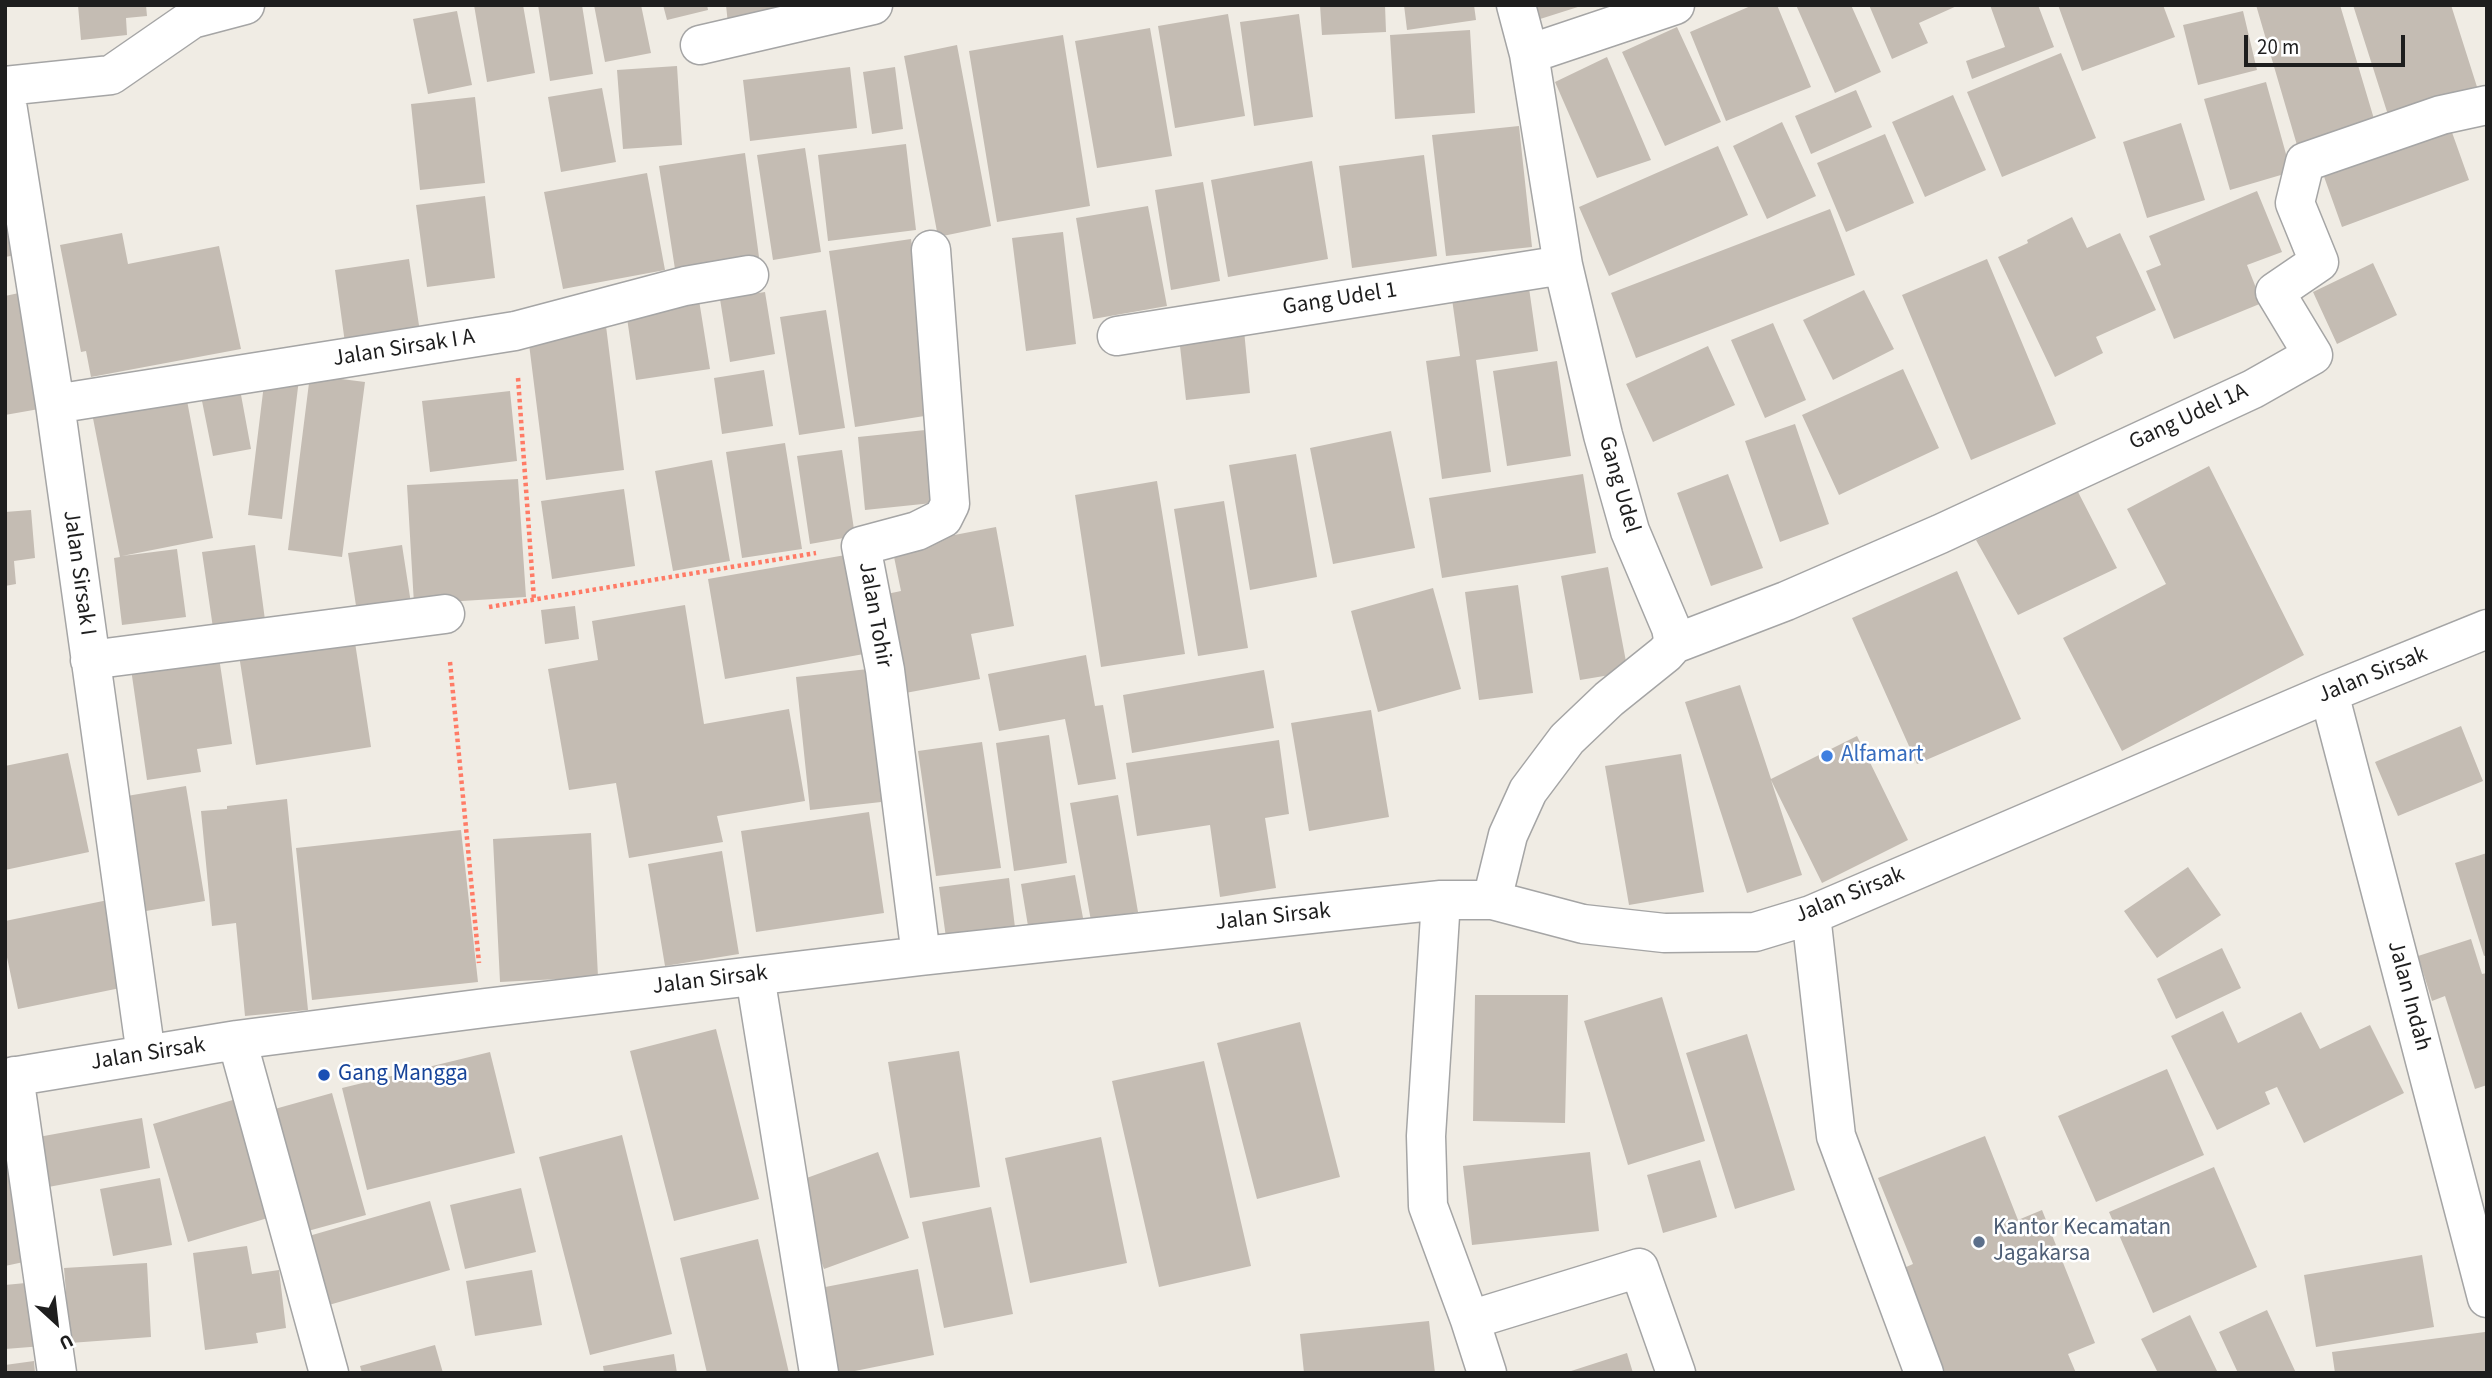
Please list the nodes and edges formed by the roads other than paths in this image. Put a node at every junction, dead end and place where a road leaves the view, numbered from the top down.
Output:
1 (246, 5) edge
2 (873, 5) edge
3 (1516, 5) edge
4 (1675, 5) edge
5 (700, 45) dead end
6 (1529, 54) junction
7 (5, 89) edge
8 (2487, 105) edge
9 (931, 250) dead end
10 (1563, 265) junction
11 (749, 275) dead end
12 (1116, 336) dead end
13 (55, 404) junction
14 (445, 614) road end
15 (2487, 629) edge
16 (1674, 644) junction
17 (90, 660) junction
18 (2329, 694) junction
19 (1441, 900) junction
20 (1492, 900) junction
21 (1811, 915) junction
22 (921, 956) junction
23 (755, 976) junction
24 (237, 1040) junction
25 (146, 1055) junction
26 (10, 1077) edge
27 (2487, 1298) edge
28 (1470, 1320) junction
29 (57, 1373) edge
30 (329, 1373) edge
31 (819, 1373) edge
32 (1486, 1373) edge
33 (1676, 1373) edge
34 (1924, 1373) edge

1 - 7 street
2 - 5 street
3 - 6 street, Gang Udel
4 - 6 street
6 - 10 street, Gang Udel
7 - 13 street, Jalan Sirsak I
8 - 16 street, Gang Udel 1A
9 - 22 street, Jalan Tohir
10 - 12 street, Gang Udel 1
10 - 16 street, Gang Udel
11 - 13 street, Jalan Sirsak I A
13 - 17 street, Jalan Sirsak I
14 - 17 street
15 - 18 street, Jalan Sirsak
16 - 20 street
17 - 25 street, Jalan Sirsak I
18 - 21 street, Jalan Sirsak
18 - 27 street, Jalan Indah
19 - 20 street, Jalan Sirsak
19 - 22 street, Jalan Sirsak
19 - 28 street
20 - 21 street, Jalan Sirsak
21 - 34 street
22 - 23 street, Jalan Sirsak
23 - 24 street, Jalan Sirsak
23 - 31 street
24 - 25 street, Jalan Sirsak
24 - 30 street
25 - 26 street, Jalan Sirsak
26 - 29 street
28 - 32 street
28 - 33 street

